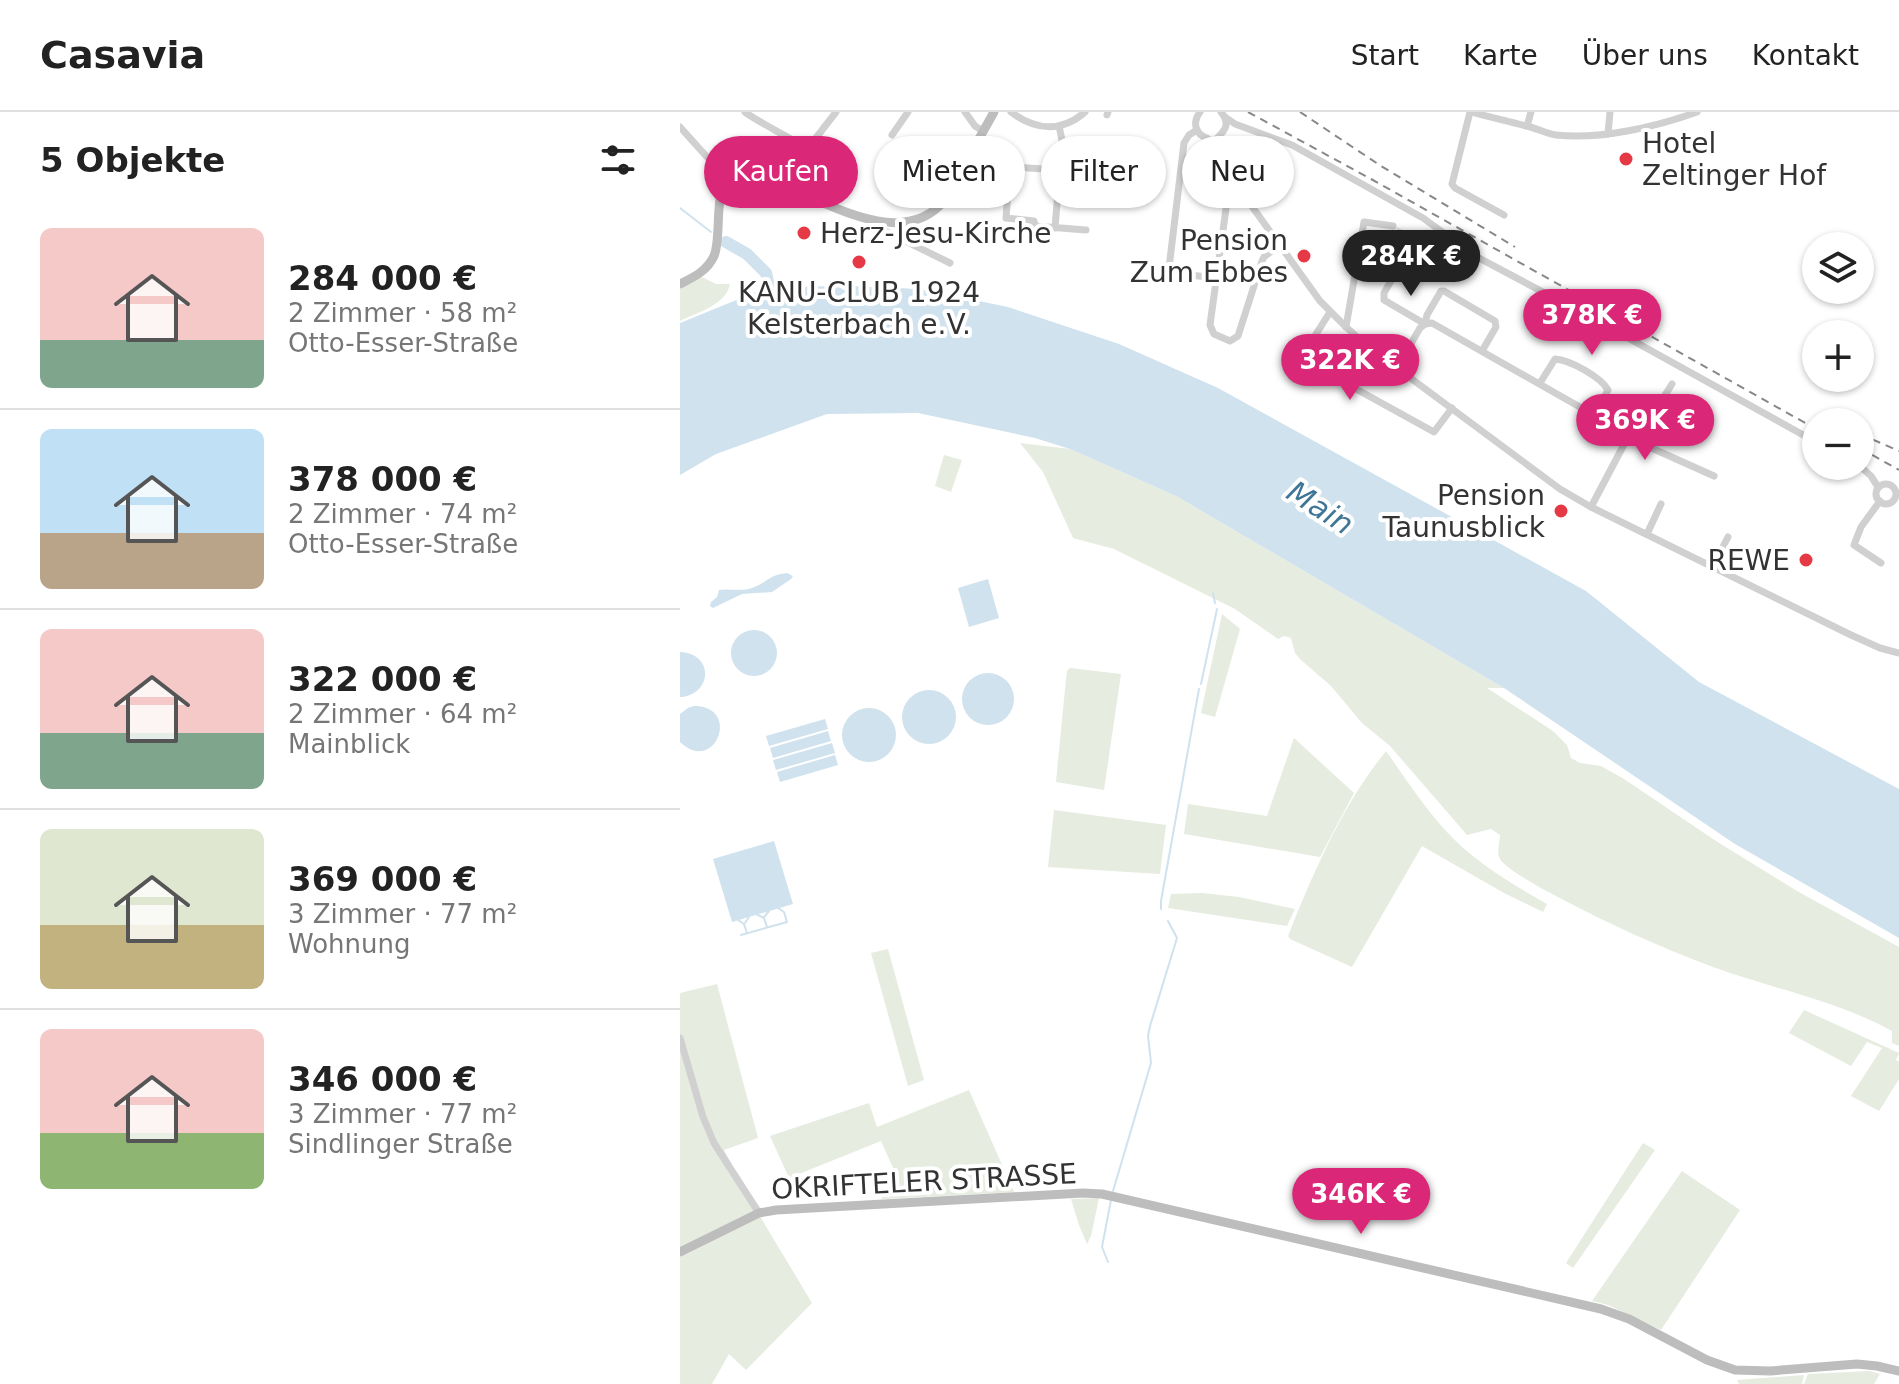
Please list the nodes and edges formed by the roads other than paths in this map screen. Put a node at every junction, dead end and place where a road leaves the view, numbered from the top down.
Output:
1 (745, 112) edge
2 (836, 112) edge
3 (908, 112) edge
4 (965, 112) edge
5 (994, 112) edge
6 (1011, 112) edge
7 (1085, 112) edge
8 (1471, 112) edge
9 (1531, 112) edge
10 (1610, 112) edge
11 (1697, 112) edge
12 (1659, 113) edge
13 (1196, 114) edge
14 (1223, 115) edge
15 (1660, 123) junction
16 (1059, 126) junction
17 (1527, 126) junction
18 (680, 127) edge
19 (1225, 129) junction
20 (1197, 130) junction
21 (1249, 130) junction
22 (983, 131) junction
23 (1608, 134) junction
24 (892, 135) dead end
25 (1061, 136) edge
26 (1204, 136) edge
27 (1220, 136) edge
28 (704, 154) edge
29 (1041, 169) edge
30 (720, 208) edge
31 (836, 208) edge
32 (1057, 208) edge
33 (1226, 208) edge
34 (1252, 208) edge
35 (1504, 215) dead end
36 (870, 220) junction
37 (1393, 226) dead end
38 (1055, 228) junction
39 (1086, 230) dead end
40 (1279, 245) junction
41 (950, 263) dead end
42 (1396, 272) dead end
43 (1216, 278) junction
44 (680, 284) edge
45 (1330, 312) junction
46 (1425, 324) junction
47 (1346, 327) junction
48 (1482, 351) junction
49 (1397, 368) junction
50 (1540, 383) junction
51 (1672, 384) dead end
52 (1452, 408) junction
53 (1595, 415) junction
54 (1802, 434) edge
55 (1633, 438) junction
56 (1714, 476) dead end
57 (1874, 480) edge
58 (1878, 487) junction
59 (1898, 494) edge
60 (1880, 501) junction
61 (1661, 504) dead end
62 (1591, 507) junction
63 (1647, 534) junction
64 (1728, 537) dead end
65 (1716, 560) dead end
66 (1881, 563) dead end
67 (1899, 653) edge
68 (680, 1038) edge
69 (759, 1213) junction
70 (680, 1252) edge
71 (1899, 1371) edge

1 - 2 street
3 - 24 street
4 - 22 street
5 - 22 street
6 - 16 street
7 - 16 street
8 - 17 street
8 - 35 street
9 - 17 street
10 - 23 street
11 - 15 street
12 - 15 street
13 - 20 street
14 - 19 street
14 - 21 street
15 - 23 street
16 - 25 street
17 - 23 street
18 - 28 street
19 - 21 street
19 - 27 street
20 - 26 street
20 - 43 street
21 - 54 street
22 - 36 street
29 - 38 street
30 - 44 street
31 - 36 street
32 - 38 street
33 - 43 street
34 - 40 street
36 - 41 street
37 - 47 street
38 - 39 street
40 - 43 street
40 - 45 street
42 - 46 street
45 - 47 street
45 - 52 street
46 - 48 street
46 - 48 street
46 - 49 street
47 - 49 street
48 - 50 street
49 - 52 street
50 - 53 street
50 - 53 street
51 - 55 street
52 - 62 street
53 - 55 street
55 - 56 street
55 - 62 street
57 - 58 street
58 - 59 street
58 - 60 street
59 - 60 street
60 - 66 street
61 - 63 street
62 - 63 street
63 - 67 street
64 - 65 street
68 - 69 street
69 - 70 street, OKRIFTELER STRASSE
69 - 71 street, OKRIFTELER STRASSE

